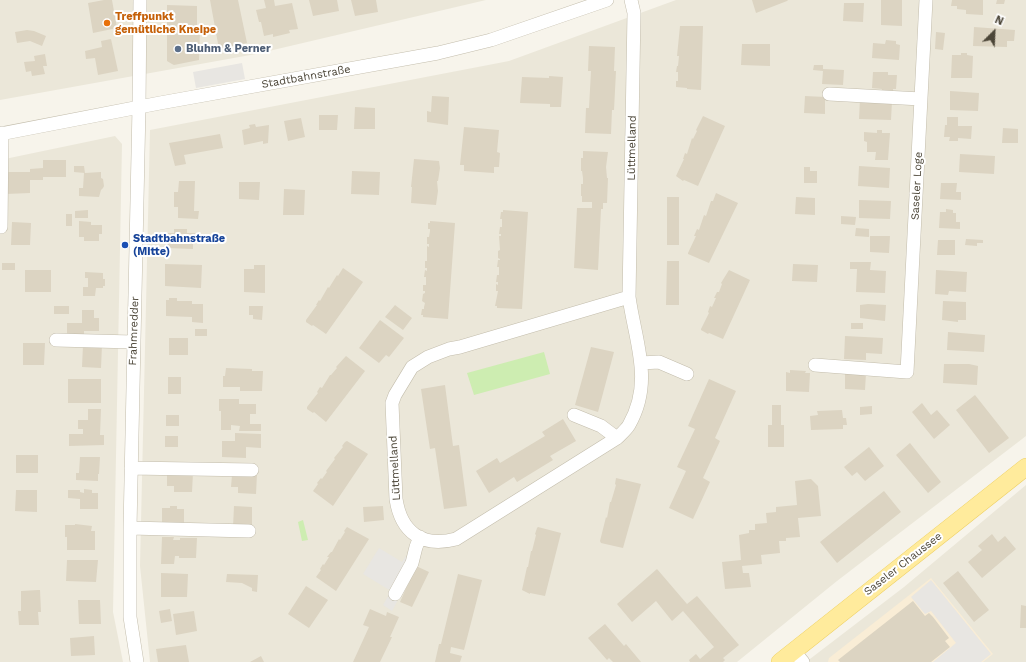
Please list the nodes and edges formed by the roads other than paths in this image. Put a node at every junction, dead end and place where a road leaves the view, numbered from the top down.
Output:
1 (140, 0) edge
2 (607, 0) edge
3 (632, 0) edge
4 (926, 0) edge
5 (829, 94) dead end
6 (921, 99) junction
7 (139, 107) junction
8 (1, 133) edge
9 (1, 227) edge
10 (629, 297) junction
11 (56, 340) dead end
12 (133, 342) junction
13 (641, 363) junction
14 (815, 365) dead end
15 (687, 374) dead end
16 (574, 415) dead end
17 (617, 438) junction
18 (1026, 467) edge
19 (131, 468) junction
20 (252, 470) dead end
21 (130, 528) junction
22 (249, 531) dead end
23 (420, 537) junction
24 (395, 594) dead end
25 (798, 656) edge
26 (136, 662) edge
27 (780, 662) edge

1 - 7 street, Frahmredder
2 - 7 street, Stadtbahnstraße
3 - 10 street, Lüttmelland
4 - 6 street, Saseler Loge
5 - 6 street
6 - 14 street, Saseler Loge
7 - 8 street, Stadtbahnstraße
7 - 12 street, Frahmredder
8 - 9 street
10 - 13 street, Lüttmelland
10 - 23 street, Lüttmelland
11 - 12 street
12 - 19 street, Frahmredder
13 - 15 street
13 - 17 street, Lüttmelland
16 - 17 street
17 - 23 street, Lüttmelland
18 - 25 main road, Saseler Chaussee
19 - 20 street
19 - 21 street, Frahmredder
21 - 22 street
21 - 26 street, Frahmredder
23 - 24 street
25 - 27 main road, Saseler Chaussee

